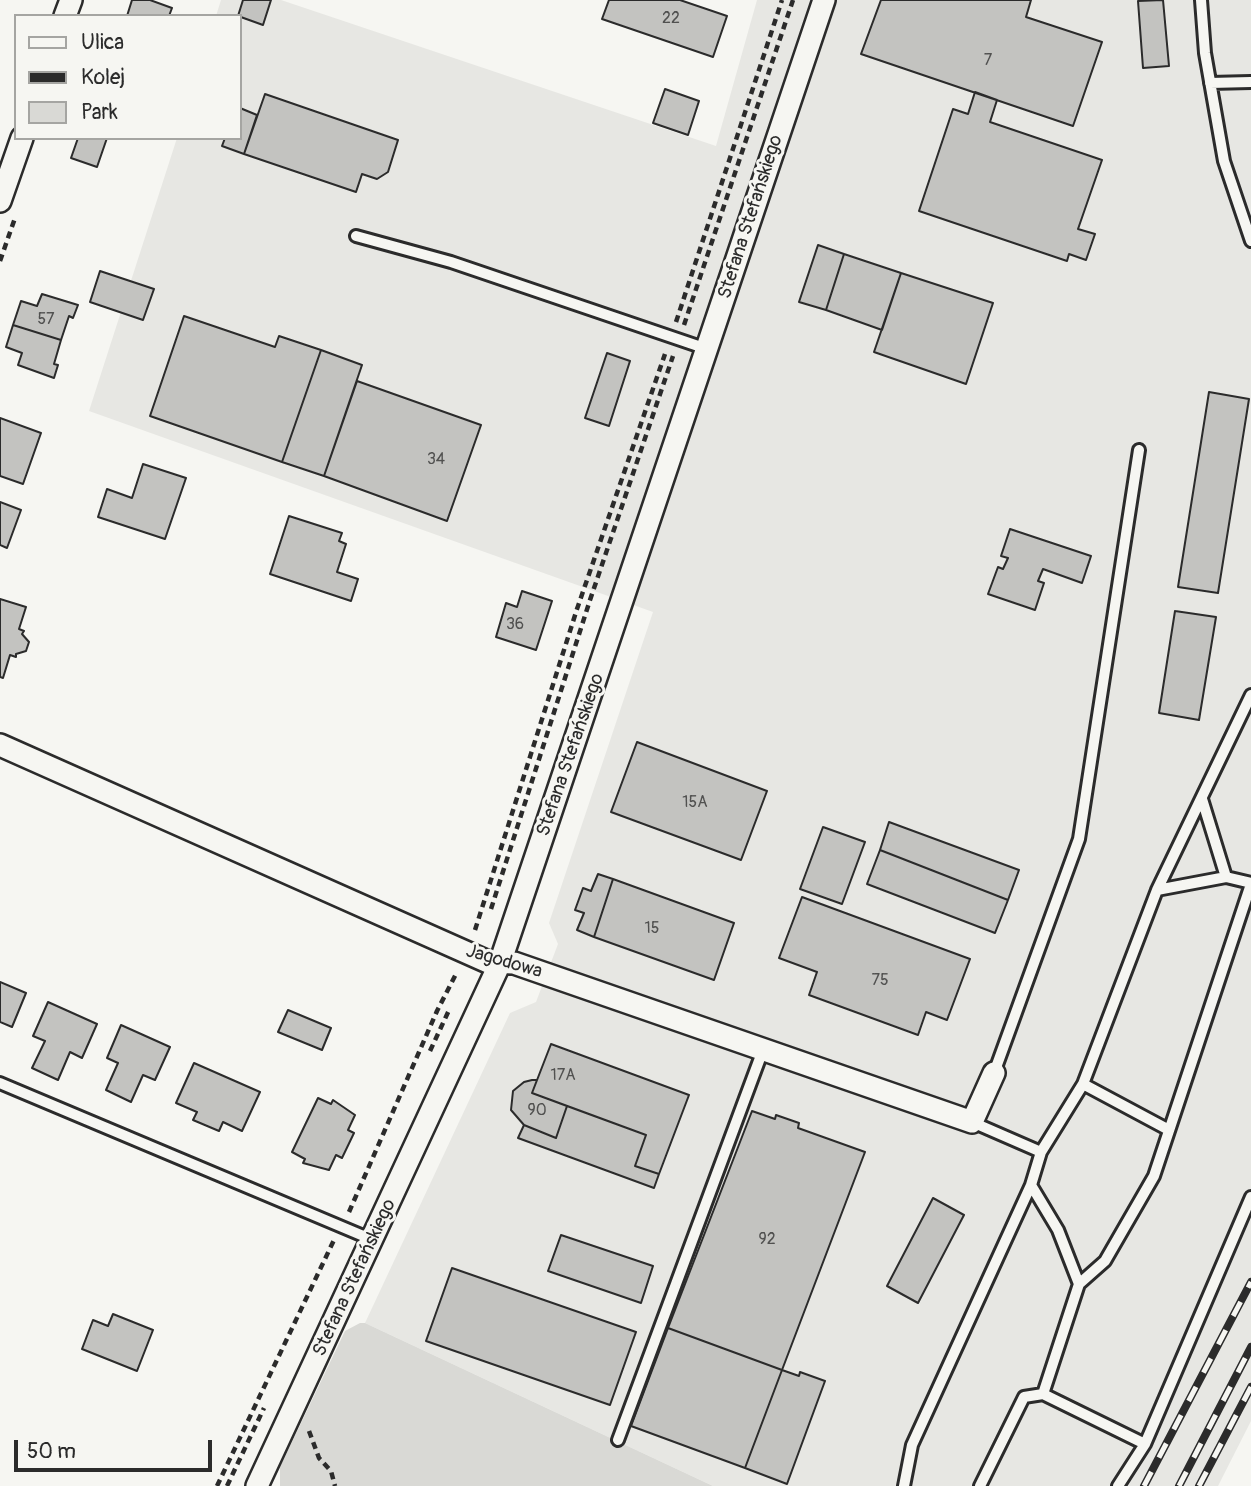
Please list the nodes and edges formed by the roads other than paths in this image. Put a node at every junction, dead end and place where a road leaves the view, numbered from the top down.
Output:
1 (824, 0) edge
2 (1201, 0) edge
3 (1251, 82) edge
4 (1210, 83) junction
5 (21, 140) edge
6 (0, 201) edge
7 (356, 236) dead end
8 (1251, 242) edge
9 (707, 349) junction
10 (1139, 450) dead end
11 (1251, 695) edge
12 (0, 745) edge
13 (1202, 799) junction
14 (1226, 877) junction
15 (1251, 884) edge
16 (1157, 890) junction
17 (500, 963) junction
18 (763, 1049) junction
19 (994, 1073) joint
20 (0, 1083) edge
21 (1083, 1084) junction
22 (972, 1122) junction
23 (1169, 1130) junction
24 (1041, 1152) junction
25 (1031, 1185) junction
26 (1251, 1197) edge
27 (373, 1240) junction
28 (1079, 1284) junction
29 (1043, 1394) junction
30 (618, 1440) dead end
31 (1145, 1444) junction
32 (257, 1486) edge
33 (904, 1486) edge
34 (980, 1486) edge
35 (1118, 1486) edge

1 - 9 street, Stefana Stefańskiego
2 - 4 lane
3 - 4 lane
4 - 8 lane
5 - 6 street
7 - 9 lane
9 - 17 street, Stefana Stefańskiego
10 - 19 lane
11 - 13 lane
12 - 17 street, Jagodowa
13 - 14 lane
13 - 16 lane
14 - 15 lane
14 - 16 lane
15 - 23 lane
16 - 21 lane
17 - 18 street, Jagodowa
17 - 27 street, Stefana Stefańskiego
18 - 22 street, Jagodowa
18 - 30 lane
19 - 22 street
20 - 27 lane
21 - 23 lane
21 - 24 lane
22 - 24 lane
23 - 28 lane
24 - 25 lane
25 - 28 lane
25 - 33 lane
26 - 31 lane
27 - 32 street, Stefana Stefańskiego
28 - 29 lane
29 - 31 lane
29 - 34 lane
31 - 35 lane

